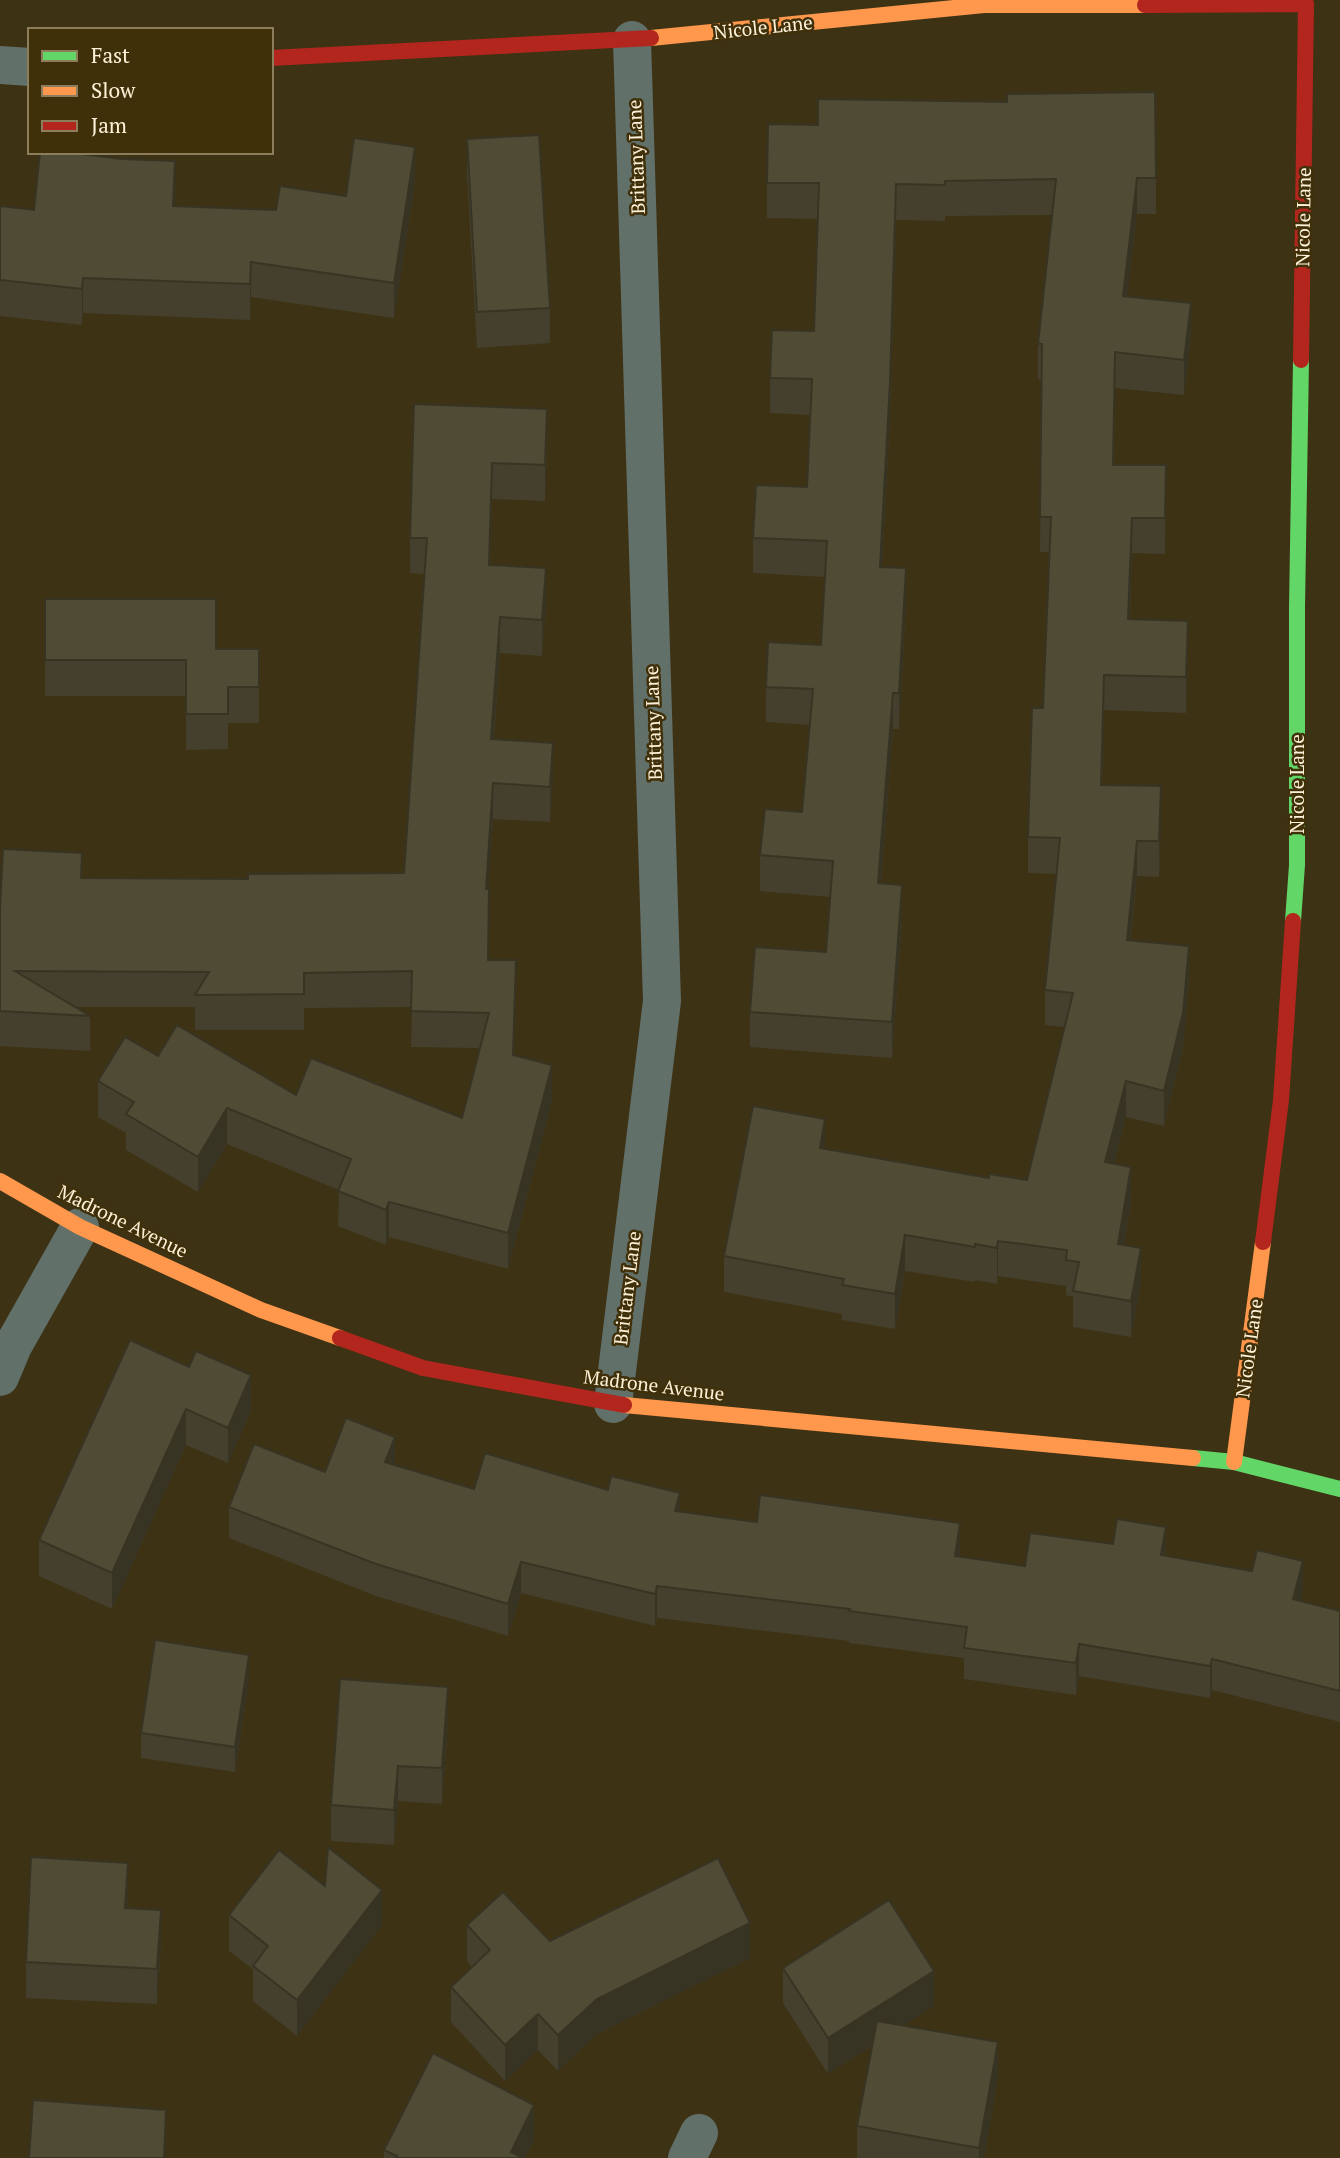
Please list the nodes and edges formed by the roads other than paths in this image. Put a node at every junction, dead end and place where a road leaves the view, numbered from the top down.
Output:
1 (632, 40) junction
2 (273, 58) edge
3 (0, 65) edge
4 (28, 67) edge
5 (0, 1181) edge
6 (80, 1227) junction
7 (0, 1377) edge
8 (613, 1404) junction
9 (1234, 1462) junction
10 (1340, 1489) edge

1 - 2 street, Nicole Lane
1 - 8 street, Brittany Lane
1 - 9 street, Nicole Lane
3 - 4 street
5 - 6 street, Madrone Avenue
6 - 7 street
6 - 8 street, Madrone Avenue
8 - 9 street, Madrone Avenue
9 - 10 street, Madrone Avenue

